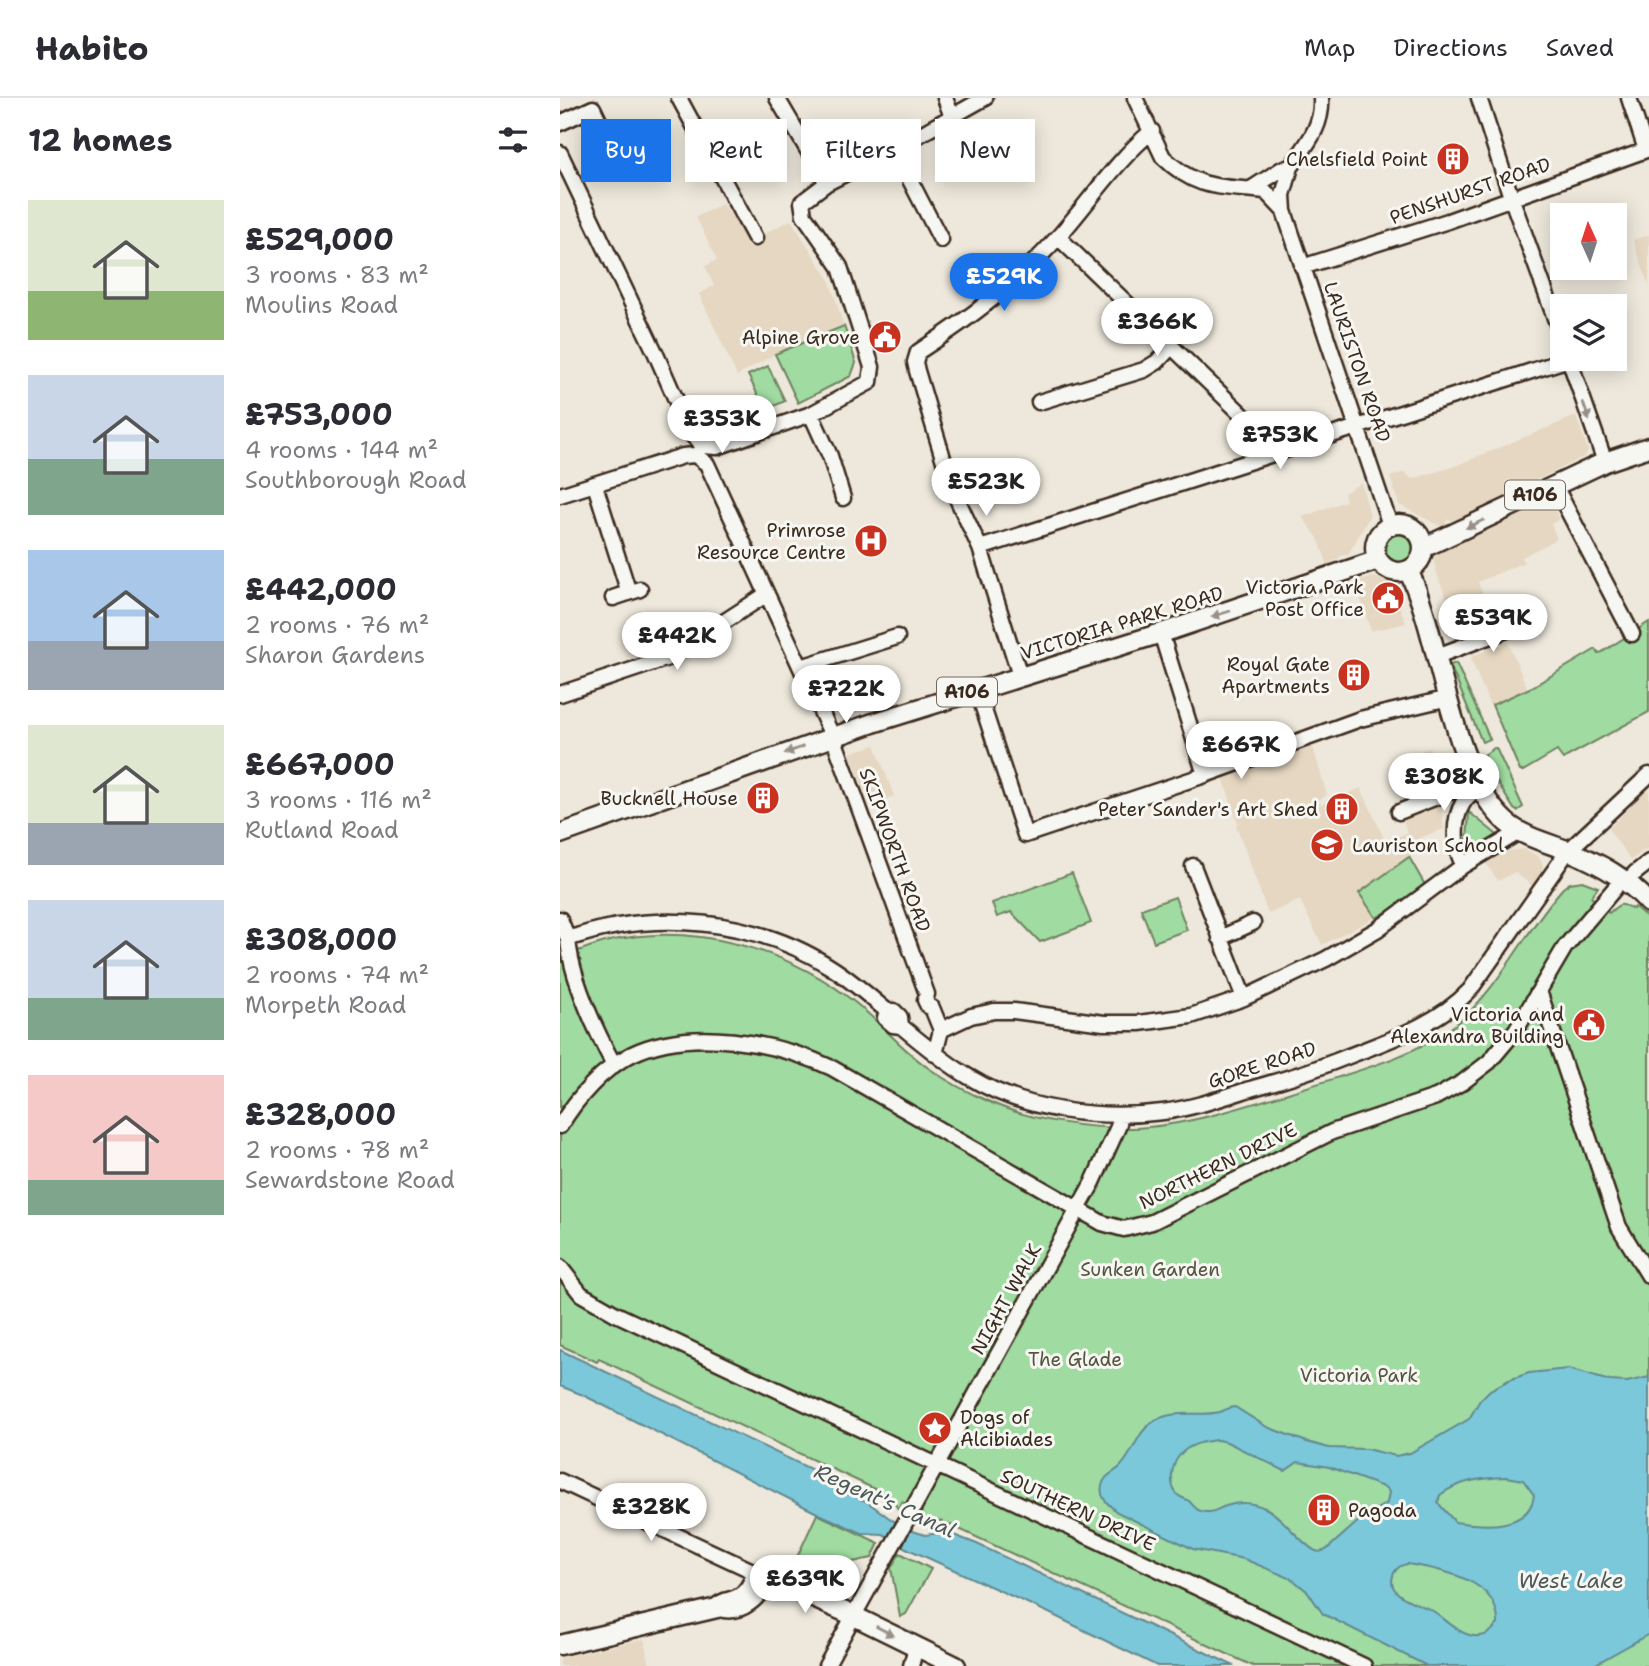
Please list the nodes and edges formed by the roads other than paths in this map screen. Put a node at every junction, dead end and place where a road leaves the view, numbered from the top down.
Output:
1 (679, 98) edge
2 (777, 98) edge
3 (945, 98) edge
4 (985, 98) edge
5 (1135, 98) edge
6 (1321, 98) edge
7 (1479, 98) edge
8 (1629, 98) edge
9 (952, 117) junction
10 (598, 119) edge
11 (560, 123) edge
12 (1152, 131) junction
13 (921, 134) edge
14 (1647, 150) edge
15 (560, 152) edge
16 (1291, 167) junction
17 (911, 182) edge
18 (827, 183) joint
19 (1251, 189) junction
20 (1511, 197) junction
21 (1284, 211) junction
22 (1058, 237) junction
23 (755, 238) dead end
24 (941, 240) dead end
25 (1302, 267) junction
26 (1550, 304) edge
27 (1171, 347) junction
28 (1550, 365) edge
29 (1573, 371) edge
30 (1039, 402) dead end
31 (811, 414) junction
32 (1357, 426) junction
33 (1649, 447) edge
34 (700, 451) junction
35 (1281, 452) junction
36 (1605, 462) junction
37 (595, 485) junction
38 (1555, 486) junction
39 (560, 495) edge
40 (843, 498) dead end
41 (1390, 525) junction
42 (980, 548) junction
43 (1423, 548) junction
44 (1378, 560) junction
45 (1408, 570) junction
46 (767, 594) junction
47 (613, 598) dead end
48 (1536, 619) dead end
49 (1161, 633) junction
50 (1632, 634) dead end
51 (897, 637) dead end
52 (1437, 656) junction
53 (801, 667) junction
54 (1020, 676) junction
55 (978, 689) junction
56 (560, 694) edge
57 (1449, 698) junction
58 (833, 737) junction
59 (1205, 775) junction
60 (1649, 775) edge
61 (1478, 784) junction
62 (1399, 812) dead end
63 (1519, 832) junction
64 (560, 834) edge
65 (1568, 851) junction
66 (1649, 862) edge
67 (1464, 865) junction
68 (1192, 866) dead end
69 (1635, 873) dead end
70 (1615, 888) dead end
71 (1649, 903) edge
72 (560, 919) edge
73 (1253, 923) dead end
74 (1220, 938) junction
75 (568, 939) junction
76 (1540, 994) junction
77 (1244, 998) junction
78 (941, 1030) junction
79 (935, 1054) junction
80 (614, 1065) junction
81 (1121, 1115) junction
82 (560, 1126) edge
83 (1078, 1210) junction
84 (560, 1267) edge
85 (1649, 1276) edge
86 (937, 1464) junction
87 (560, 1481) edge
88 (764, 1576) junction
89 (854, 1616) junction
90 (560, 1645) edge
91 (916, 1647) junction
92 (826, 1666) edge
93 (911, 1666) edge
94 (957, 1666) edge
95 (1364, 1666) edge

1 - 23 street
2 - 18 street
3 - 9 street
4 - 9 street
5 - 12 street
6 - 16 street
7 - 20 street
8 - 14 street
9 - 13 street
10 - 11 street
12 - 19 street
12 - 22 street
14 - 20 street, PENSHURST ROAD
15 - 34 street, SKIPWORTH ROAD
16 - 19 street
16 - 21 street, LAURISTON ROAD
17 - 24 street
18 - 31 street
19 - 21 street
20 - 25 street, PENSHURST ROAD
20 - 26 street
21 - 25 street, LAURISTON ROAD
22 - 27 street
22 - 42 street
25 - 32 street, LAURISTON ROAD
27 - 30 street
27 - 35 street
28 - 32 street
29 -> 36 street
31 - 34 street
31 - 40 street
32 - 35 street
32 - 41 street, LAURISTON ROAD
33 - 36 main road, A106
34 - 37 street
34 - 46 street, SKIPWORTH ROAD
35 - 42 street
36 - 38 main road, A106
37 - 39 street
37 - 47 street
38 -> 43 main road, A106
38 - 50 street
41 - 43 main road
41 - 44 main road
42 - 54 street
43 - 45 main road
44 - 45 main road
44 -> 49 main road, VICTORIA PARK ROAD / A106
45 - 52 main road
46 - 53 street, SKIPWORTH ROAD
46 - 56 street
48 - 52 street
49 - 54 main road, VICTORIA PARK ROAD / A106
49 - 59 street
51 - 53 street
52 - 57 main road
53 - 58 street, SKIPWORTH ROAD
54 - 55 main road, VICTORIA PARK ROAD / A106
55 - 58 main road, VICTORIA PARK ROAD / A106
55 - 59 street
57 - 59 street
57 - 61 main road
58 -> 64 main road, VICTORIA PARK ROAD / A106
58 - 78 street, SKIPWORTH ROAD
60 - 65 street, GORE ROAD
61 - 62 street
61 - 63 main road
61 - 67 street
63 - 65 main road
63 - 67 street
65 - 71 main road
65 - 81 street, GORE ROAD
66 - 69 street
67 - 77 street
68 - 74 street
70 - 76 street, NORTHERN DRIVE
72 - 75 street
73 - 74 street
74 - 77 street
75 - 79 street, GORE ROAD
75 - 80 street
76 - 83 street, NORTHERN DRIVE
76 - 85 street
77 - 78 street
78 - 79 street
79 - 81 street, GORE ROAD
80 - 82 street
80 - 83 street, NORTHERN DRIVE
81 - 83 street, NIGHT WALK
83 - 86 street, NIGHT WALK
84 - 86 street, SOUTHERN DRIVE
86 - 89 street, NIGHT WALK
86 - 95 street, SOUTHERN DRIVE
87 - 88 street
88 - 89 main road
88 - 90 main road
89 -> 91 main road
89 - 92 street, NIGHT WALK
91 - 93 street
91 - 94 main road

